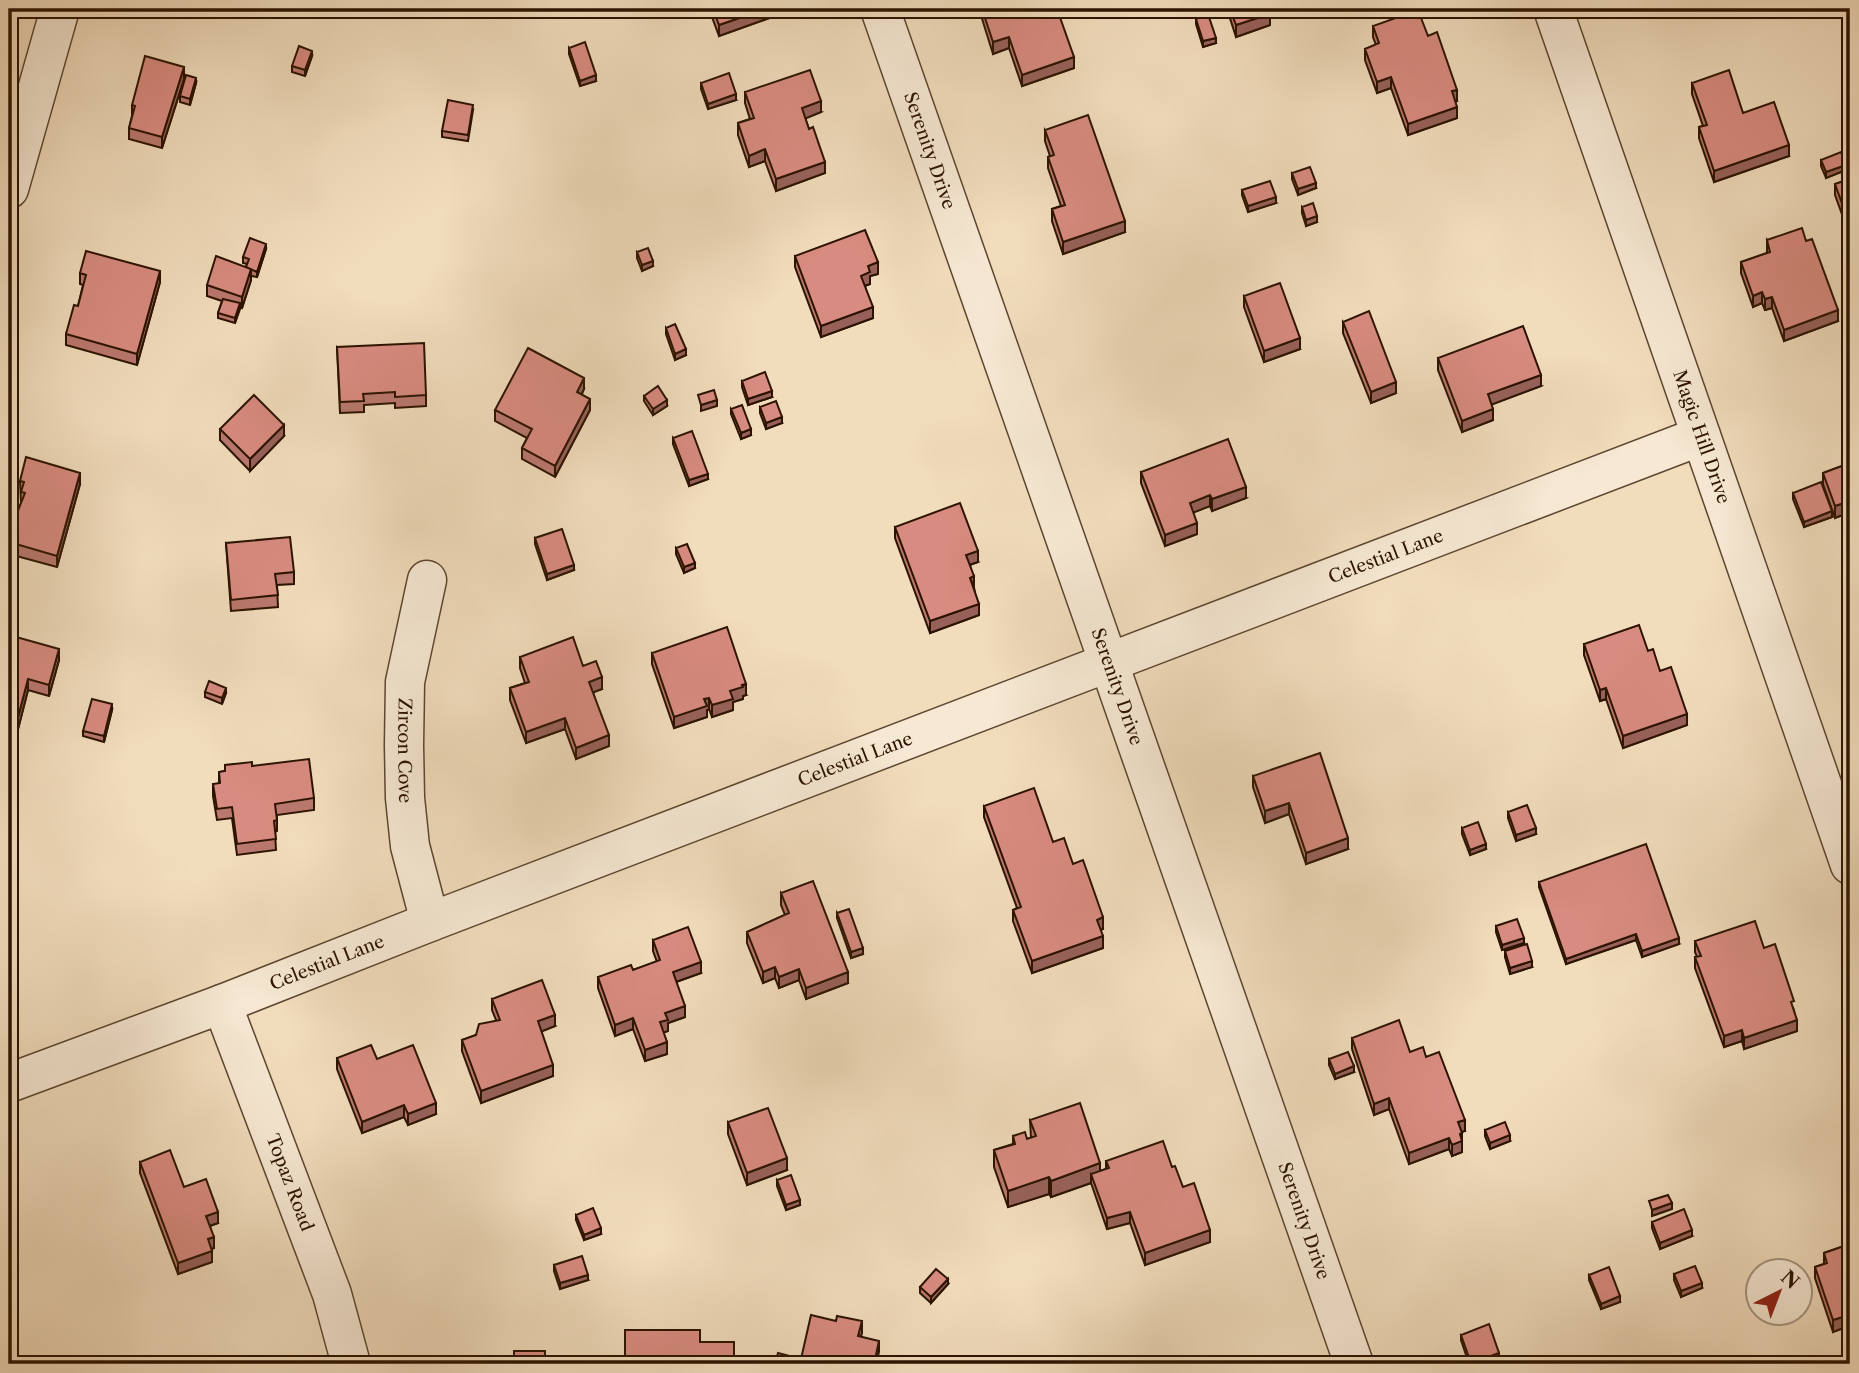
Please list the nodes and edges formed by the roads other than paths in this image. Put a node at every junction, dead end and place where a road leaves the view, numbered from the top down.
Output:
1 (60, 9) edge
2 (880, 9) edge
3 (1553, 9) edge
4 (9, 189) edge
5 (1701, 436) junction
6 (427, 580) dead end
7 (1110, 662) junction
8 (1850, 865) edge
9 (430, 922) junction
10 (222, 1004) junction
11 (9, 1083) edge
12 (351, 1364) edge
13 (1354, 1364) edge

1 - 4 street
2 - 7 street, Serenity Drive
3 - 5 street, Magic Hill Drive
5 - 7 street, Celestial Lane
5 - 8 street, Magic Hill Drive
6 - 9 street, Zircon Cove
7 - 9 street, Celestial Lane
7 - 13 street, Serenity Drive
9 - 10 street, Celestial Lane
10 - 11 street, Celestial Lane
10 - 12 street, Topaz Road

